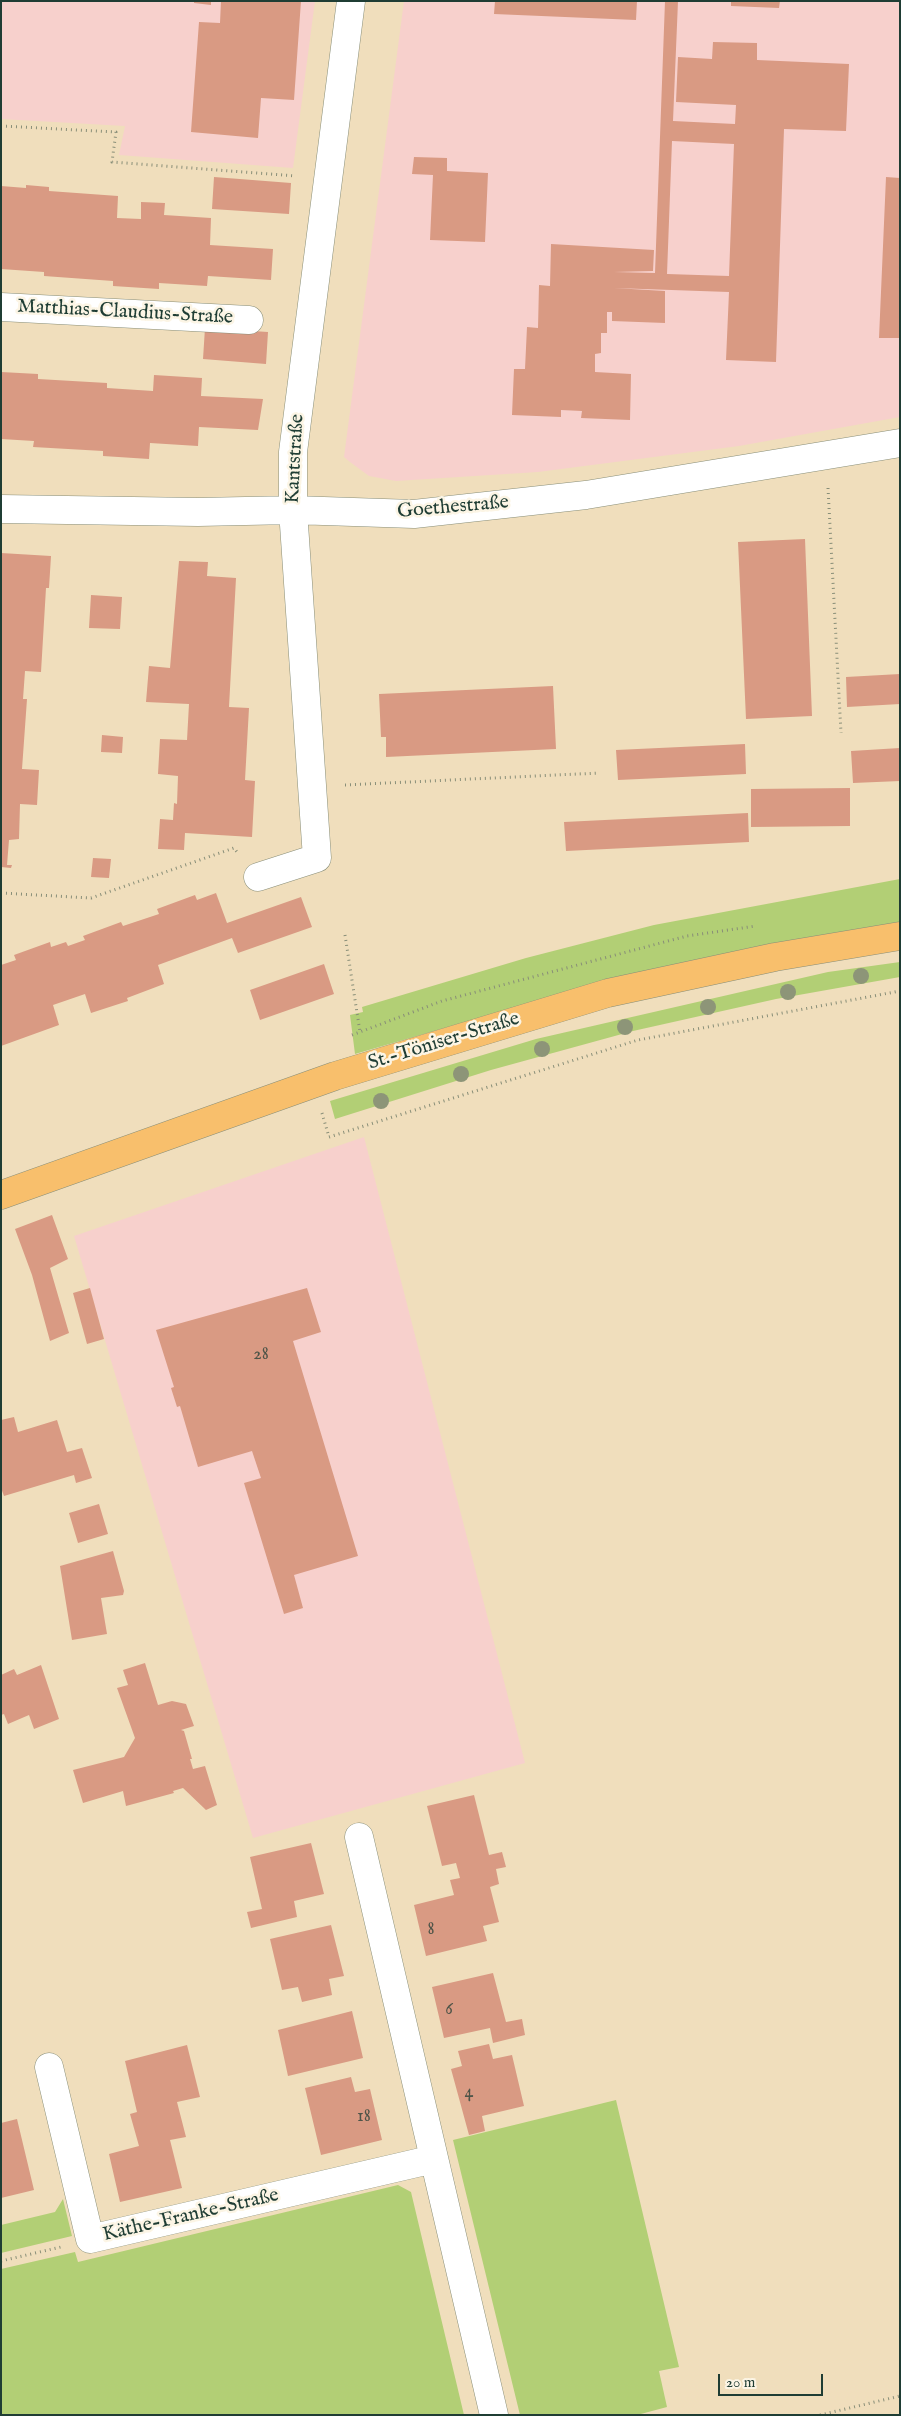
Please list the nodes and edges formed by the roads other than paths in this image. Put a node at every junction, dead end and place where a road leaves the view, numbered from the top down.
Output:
1 (351, 1) edge
2 (1, 307) edge
3 (249, 320) dead end
4 (900, 443) edge
5 (1, 509) edge
6 (293, 510) junction
7 (258, 877) road end
8 (900, 936) edge
9 (1, 1195) edge
10 (359, 1837) dead end
11 (48, 2067) dead end
12 (434, 2159) junction
13 (494, 2415) edge

1 - 6 street, Kantstraße
2 - 3 street, Matthias-Claudius-Straße
4 - 6 street, Goethestraße
5 - 6 street, Goethestraße
6 - 7 street, Kantstraße
8 - 9 main road, St.-Töniser-Straße
10 - 12 street
11 - 12 street, Käthe-Franke-Straße
12 - 13 street

